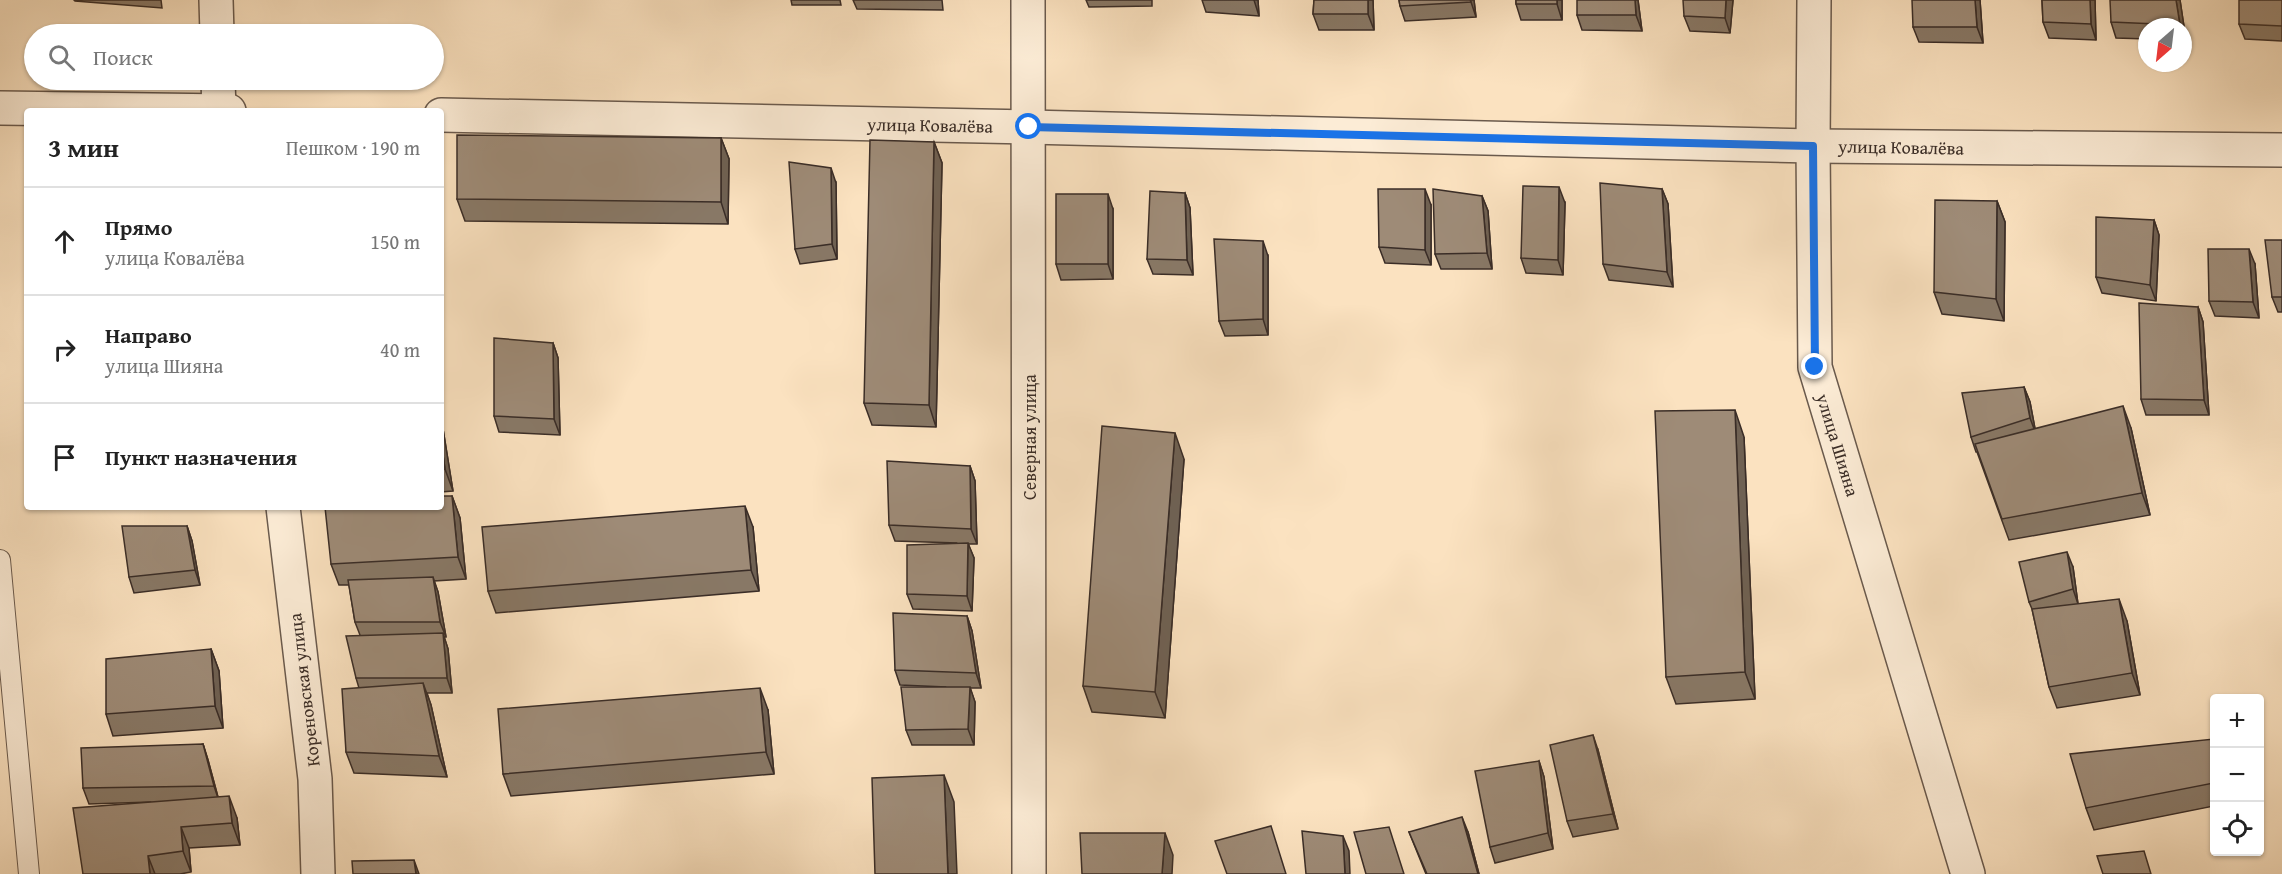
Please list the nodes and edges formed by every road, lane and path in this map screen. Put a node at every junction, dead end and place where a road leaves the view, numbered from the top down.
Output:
1 (216, 0) edge
2 (1028, 0) edge
3 (1814, 0) edge
4 (217, 24) edge
5 (218, 90) edge
6 (0, 108) edge
7 (24, 108) edge
8 (219, 108) edge
9 (444, 116) edge
10 (1029, 127) junction
11 (1813, 146) junction
12 (2282, 150) edge
13 (283, 510) edge
14 (0, 560) edge
15 (29, 874) edge
16 (318, 874) edge
17 (1029, 874) edge
18 (1968, 874) edge

1 - 4 street
2 - 10 street, Северная улица
3 - 11 street, улица Шияна
5 - 8 street
6 - 7 street
9 - 10 street, улица Ковалёва
10 - 11 street, улица Ковалёва
10 - 17 street, Северная улица
11 - 12 street, улица Ковалёва
11 - 18 street, улица Шияна
13 - 16 street, Кореновская улица
14 - 15 lane

